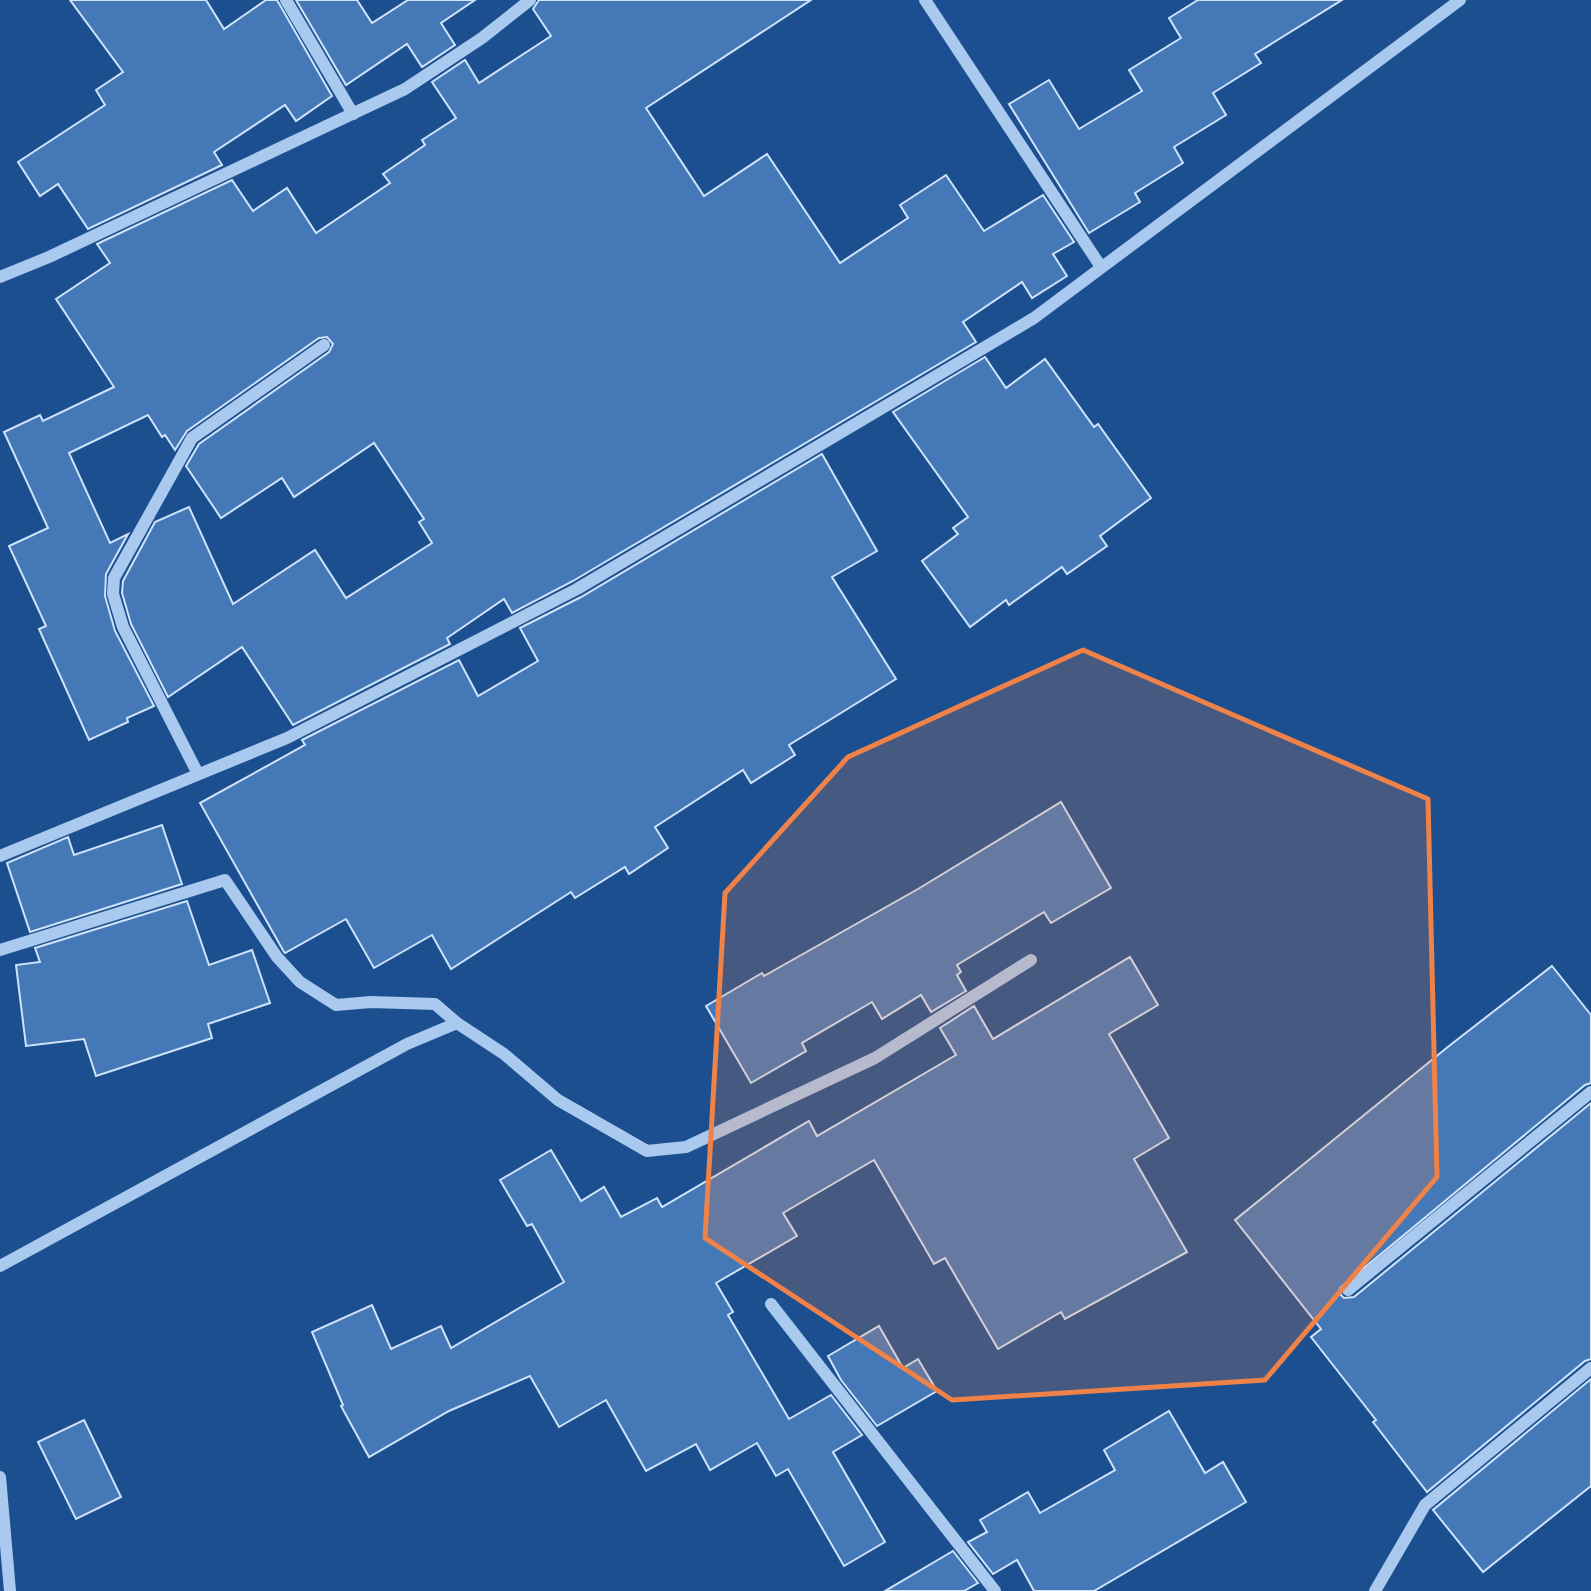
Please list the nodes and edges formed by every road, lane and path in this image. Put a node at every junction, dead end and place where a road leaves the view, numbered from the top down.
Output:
1 (286, 0) edge
2 (530, 0) edge
3 (925, 0) edge
4 (1460, 0) edge
5 (353, 114) junction
6 (1101, 267) junction
7 (0, 277) edge
8 (324, 345) dead end
9 (198, 774) junction
10 (0, 856) edge
11 (0, 950) edge
12 (1031, 960) dead end
13 (457, 1023) junction
14 (1591, 1092) edge
15 (0, 1266) edge
16 (1348, 1290) dead end
17 (771, 1304) dead end
18 (1591, 1368) edge
19 (0, 1477) edge
20 (10, 1591) edge
21 (995, 1591) edge
22 (1375, 1591) edge

1 - 5 street
2 - 5 street
3 - 6 street
4 - 6 street
5 - 7 street
6 - 9 street
8 - 9 street
9 - 10 street
11 - 13 street
12 - 13 street
13 - 15 street
14 - 16 street
17 - 21 street
18 - 22 street
19 - 20 street

